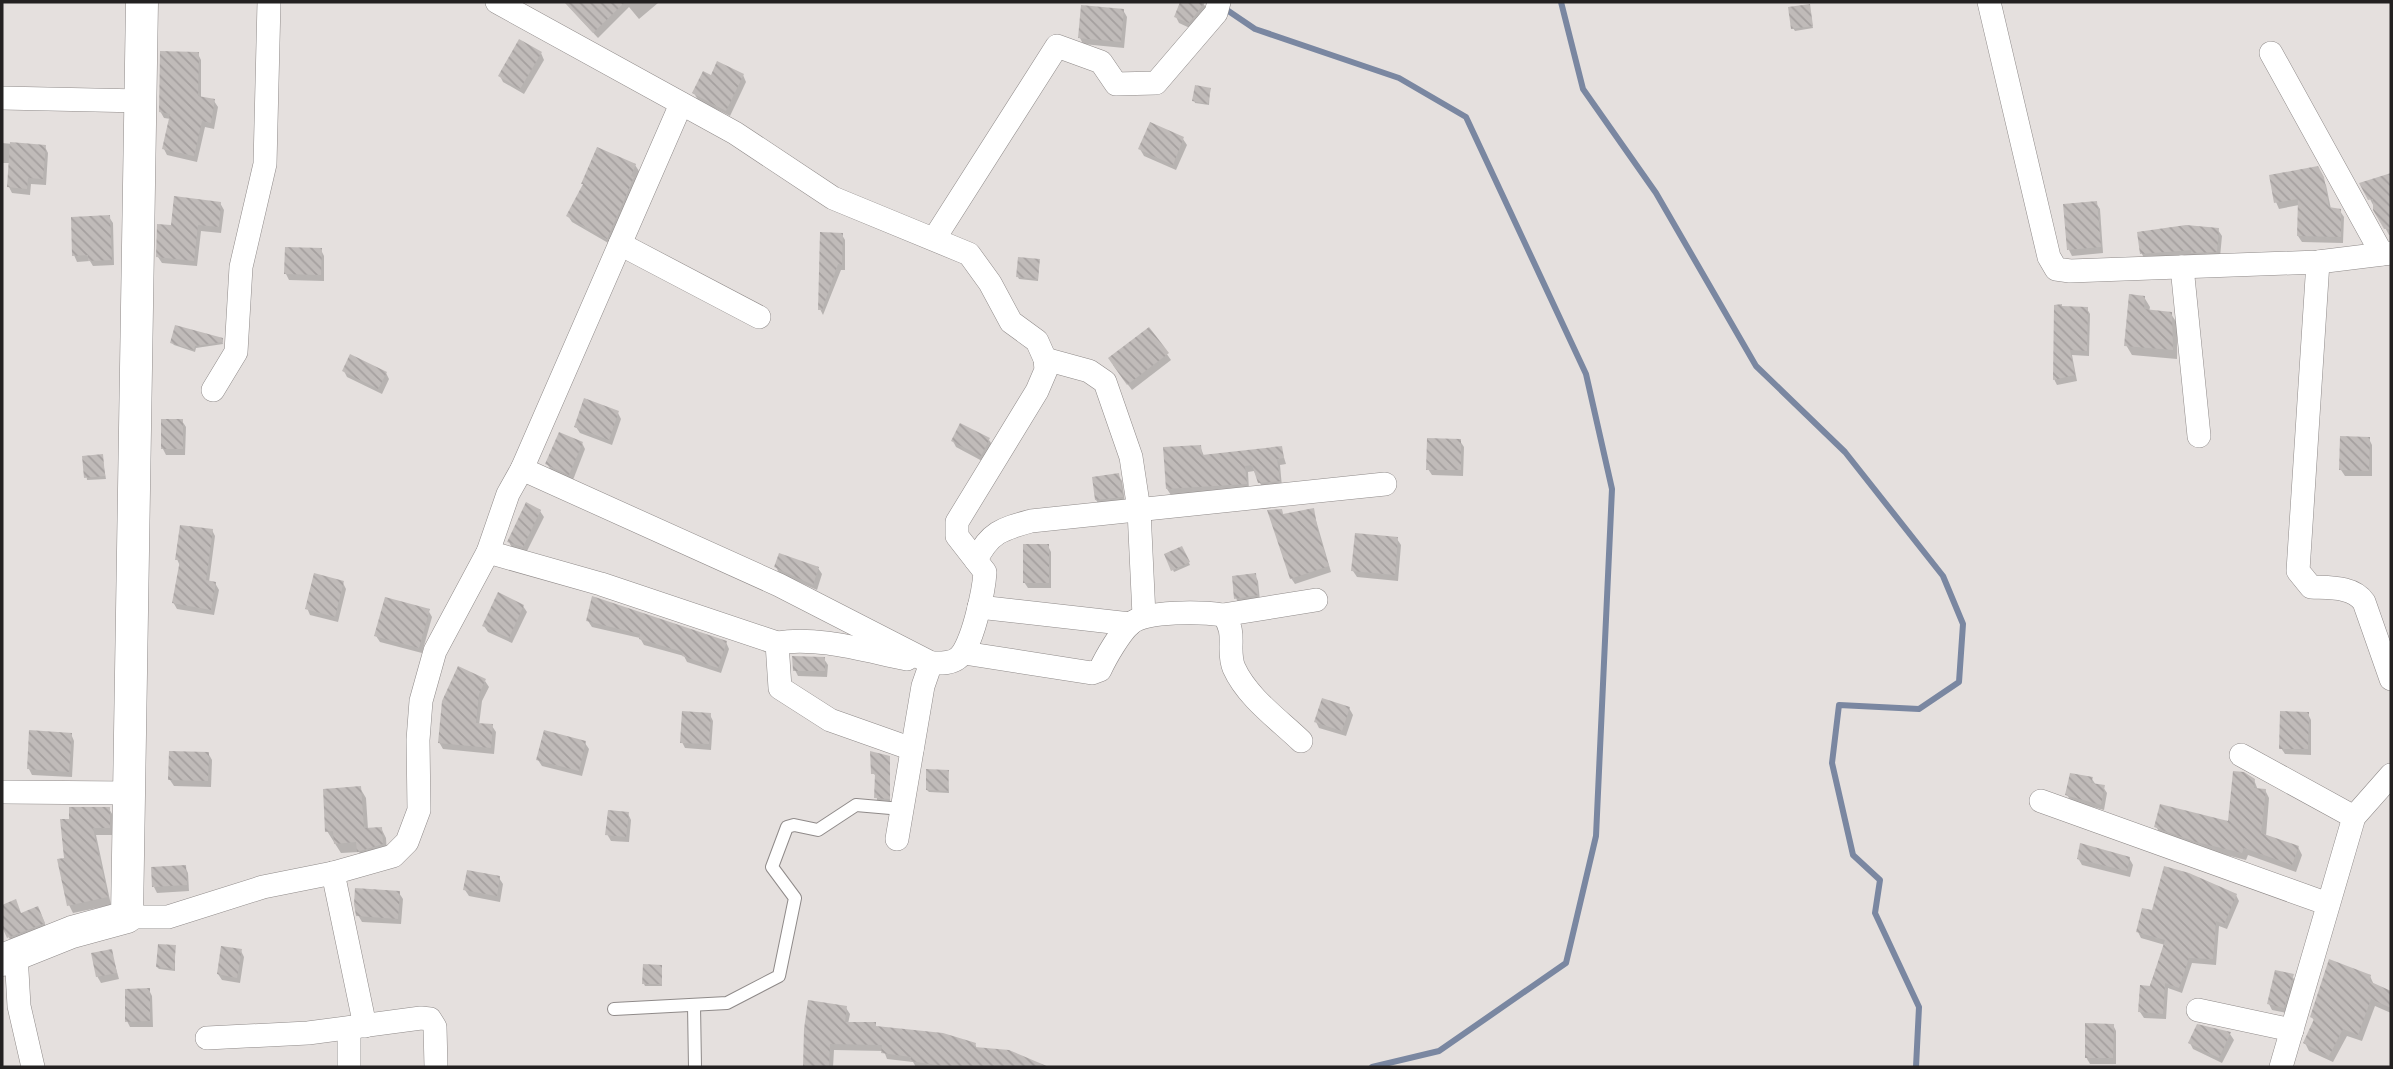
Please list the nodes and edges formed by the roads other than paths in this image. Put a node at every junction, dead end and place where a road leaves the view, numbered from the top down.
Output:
1 (142, 2) edge
2 (270, 2) edge
3 (497, 2) edge
4 (1219, 2) edge
5 (1989, 2) edge
6 (2271, 53) dead end
7 (2, 98) edge
8 (141, 101) junction
9 (681, 104) junction
10 (934, 239) junction
11 (620, 244) junction
12 (2387, 253) edge
13 (2318, 262) junction
14 (2182, 267) junction
15 (759, 317) dead end
16 (1045, 359) junction
17 (213, 390) dead end
18 (2200, 436) dead end
19 (522, 469) junction
20 (1385, 484) dead end
21 (1139, 510) junction
22 (488, 552) junction
23 (976, 560) junction
24 (1316, 600) dead end
25 (979, 607) junction
26 (1223, 615) junction
27 (1137, 620) junction
28 (777, 643) junction
29 (964, 653) junction
30 (931, 663) junction
31 (2390, 670) edge
32 (1301, 741) dead end
33 (912, 748) junction
34 (2241, 755) dead end
35 (2391, 775) edge
36 (2, 792) edge
37 (130, 793) junction
38 (2041, 801) dead end
39 (902, 808) junction
40 (2354, 817) junction
41 (897, 839) dead end
42 (334, 873) junction
43 (2328, 904) junction
44 (127, 917) junction
45 (9, 957) edge
46 (694, 1005) junction
47 (614, 1009) dead end
48 (2198, 1010) dead end
49 (357, 1027) junction
50 (2291, 1030) junction
51 (207, 1038) dead end
52 (33, 1067) edge
53 (349, 1067) edge
54 (436, 1067) edge
55 (695, 1067) edge
56 (2281, 1067) edge

1 - 8 street
2 - 17 street
3 - 9 street
4 - 10 street
5 - 14 street
6 - 12 street
7 - 8 street
8 - 37 street
9 - 10 street
9 - 11 street
10 - 16 street
11 - 15 street
11 - 19 street
12 - 13 street
13 - 14 street
13 - 31 street
14 - 18 street
16 - 21 street
16 - 23 street
19 - 22 street
19 - 30 street
20 - 21 street
21 - 23 street
21 - 27 street
22 - 28 street
22 - 42 street
23 - 25 street
24 - 26 street
25 - 27 street
25 - 29 street
26 - 27 street
26 - 32 street
27 - 29 street
28 - 30 street
28 - 33 street
29 - 30 street
30 - 33 street
33 - 39 street
34 - 40 street
35 - 40 street
36 - 37 street
37 - 44 street
38 - 43 street
39 - 41 street
39 - 46 lane
40 - 43 street
42 - 44 street
42 - 49 street
43 - 50 street
44 - 45 street
45 - 52 street
46 - 47 lane
46 - 55 lane
48 - 50 street
49 - 51 street
49 - 53 street
49 - 54 street
50 - 56 street

